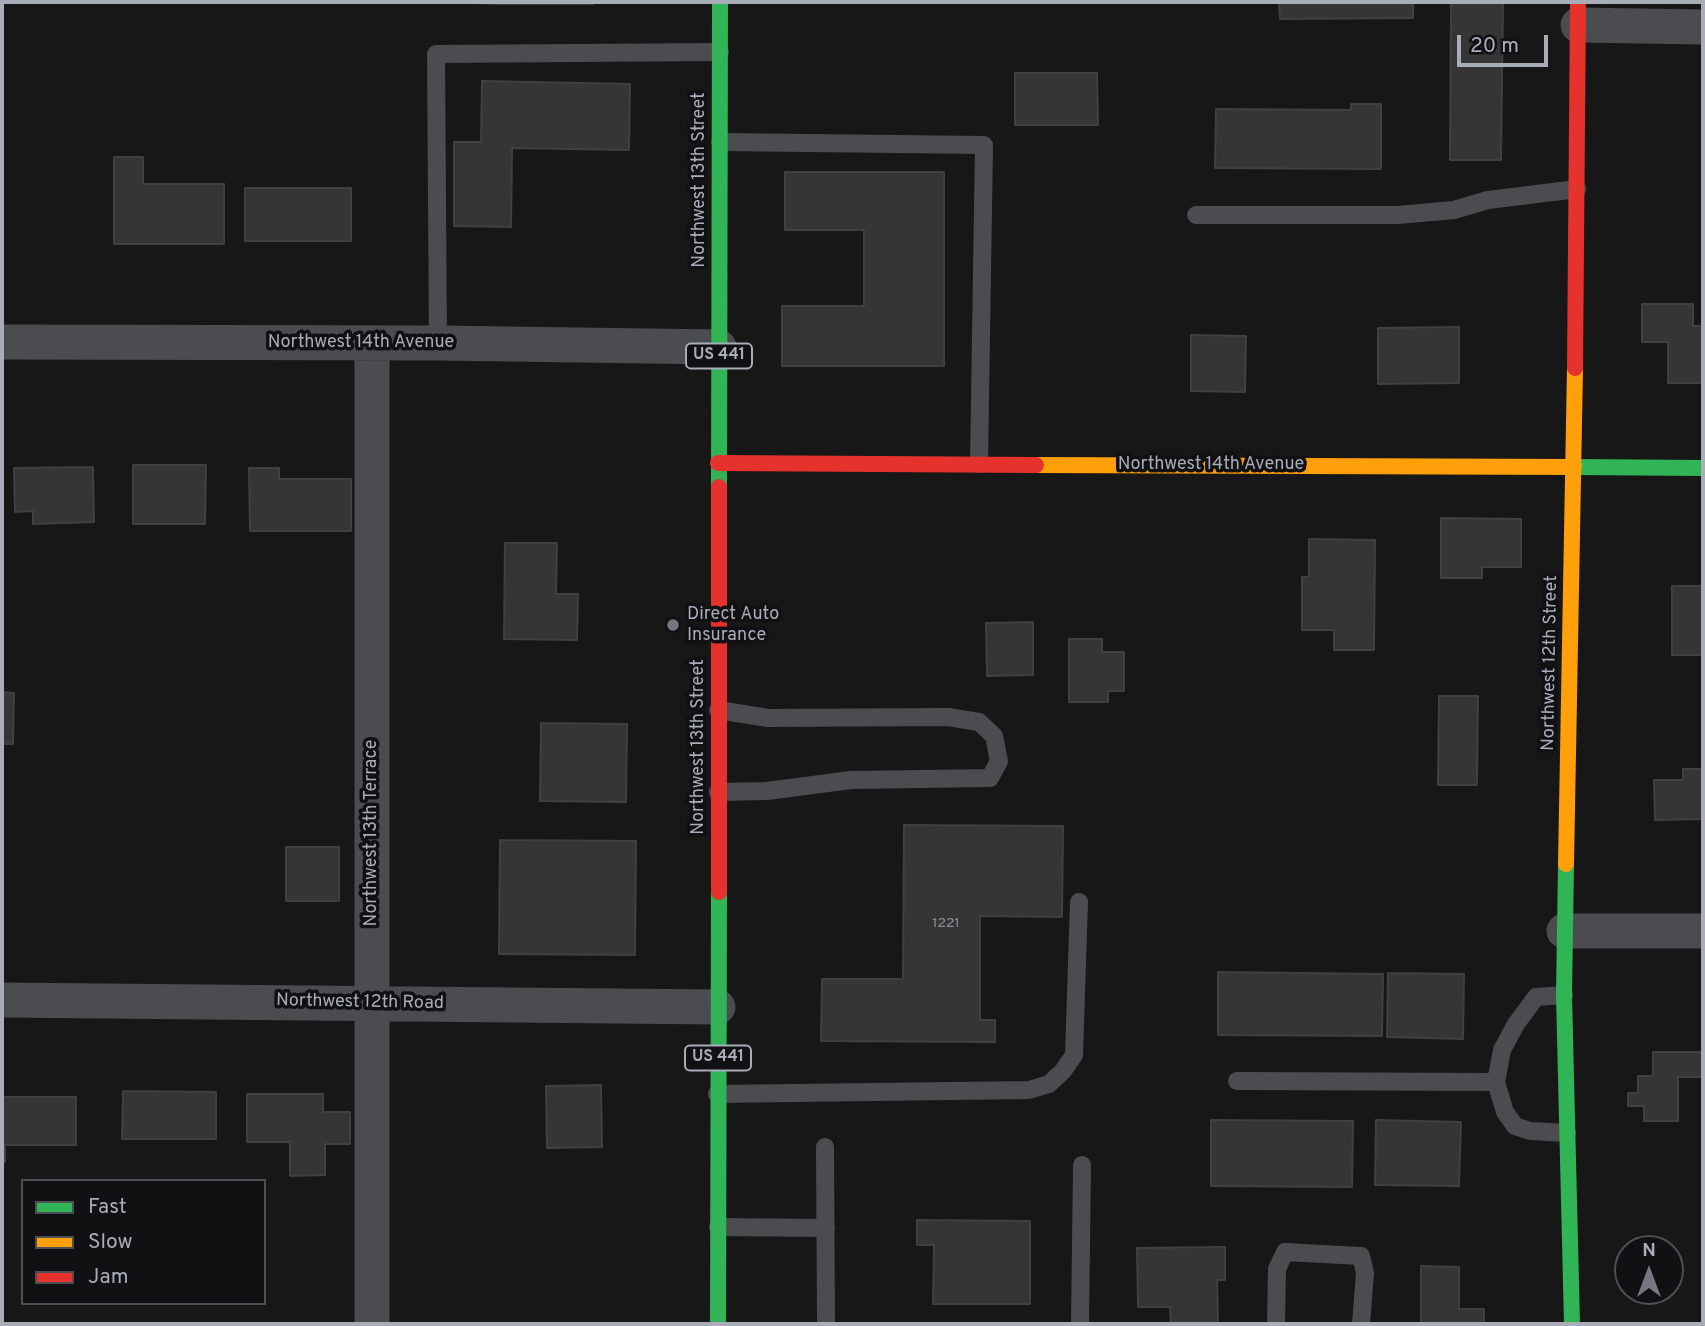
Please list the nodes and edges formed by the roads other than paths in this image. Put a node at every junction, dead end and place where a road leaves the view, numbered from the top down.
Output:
1 (720, 2) edge
2 (1578, 13) edge
3 (1703, 27) edge
4 (720, 52) junction
5 (720, 142) junction
6 (1577, 189) junction
7 (1196, 215) dead end
8 (2, 342) edge
9 (372, 343) junction
10 (438, 343) junction
11 (719, 347) junction
12 (718, 463) junction
13 (979, 464) junction
14 (1574, 467) junction
15 (1703, 468) edge
16 (718, 710) junction
17 (718, 792) junction
18 (1079, 902) dead end
19 (1564, 931) junction
20 (1703, 931) edge
21 (1564, 995) junction
22 (2, 1000) edge
23 (372, 1002) junction
24 (718, 1007) junction
25 (1237, 1081) dead end
26 (1496, 1082) junction
27 (718, 1094) junction
28 (1567, 1133) junction
29 (825, 1147) dead end
30 (1082, 1165) dead end
31 (718, 1227) junction
32 (826, 1228) junction
33 (372, 1324) edge
34 (718, 1324) edge
35 (826, 1324) edge
36 (1080, 1324) edge
37 (1276, 1324) edge
38 (1361, 1324) edge
39 (1572, 1324) edge

1 - 4 street, Northwest 13th Street / US 441
2 - 3 street
2 - 6 street, Northwest 12th Street
4 - 5 street, Northwest 13th Street / US 441
4 - 10 lane
5 - 11 street, Northwest 13th Street / US 441
5 - 13 lane
6 - 7 lane
6 - 14 street, Northwest 12th Street
8 - 9 street, Northwest 14th Avenue
9 - 10 street, Northwest 14th Avenue
9 - 23 street, Northwest 13th Terrace
10 - 11 street, Northwest 14th Avenue
11 - 12 street, Northwest 13th Street / US 441
12 - 13 street, Northwest 14th Avenue
12 - 16 street, Northwest 13th Street / US 441
13 - 14 street, Northwest 14th Avenue
14 - 15 street, Northwest 14th Avenue
14 - 19 street, Northwest 12th Street
16 - 17 street, Northwest 13th Street / US 441
16 - 17 lane
17 - 24 street, Northwest 13th Street / US 441
18 - 27 lane
19 - 20 street
19 - 21 street, Northwest 12th Street
21 - 26 lane
21 - 28 street, Northwest 12th Street
22 - 23 street, Northwest 12th Road
23 - 24 street, Northwest 12th Road
23 - 33 street, Northwest 13th Terrace
24 - 27 street, Northwest 13th Street / US 441
25 - 26 lane
26 - 28 lane
27 - 31 street, Northwest 13th Street / US 441
28 - 39 street, Northwest 12th Street
29 - 32 lane
30 - 36 lane
31 - 32 lane
31 - 34 street, Northwest 13th Street / US 441
32 - 35 lane
37 - 38 lane

